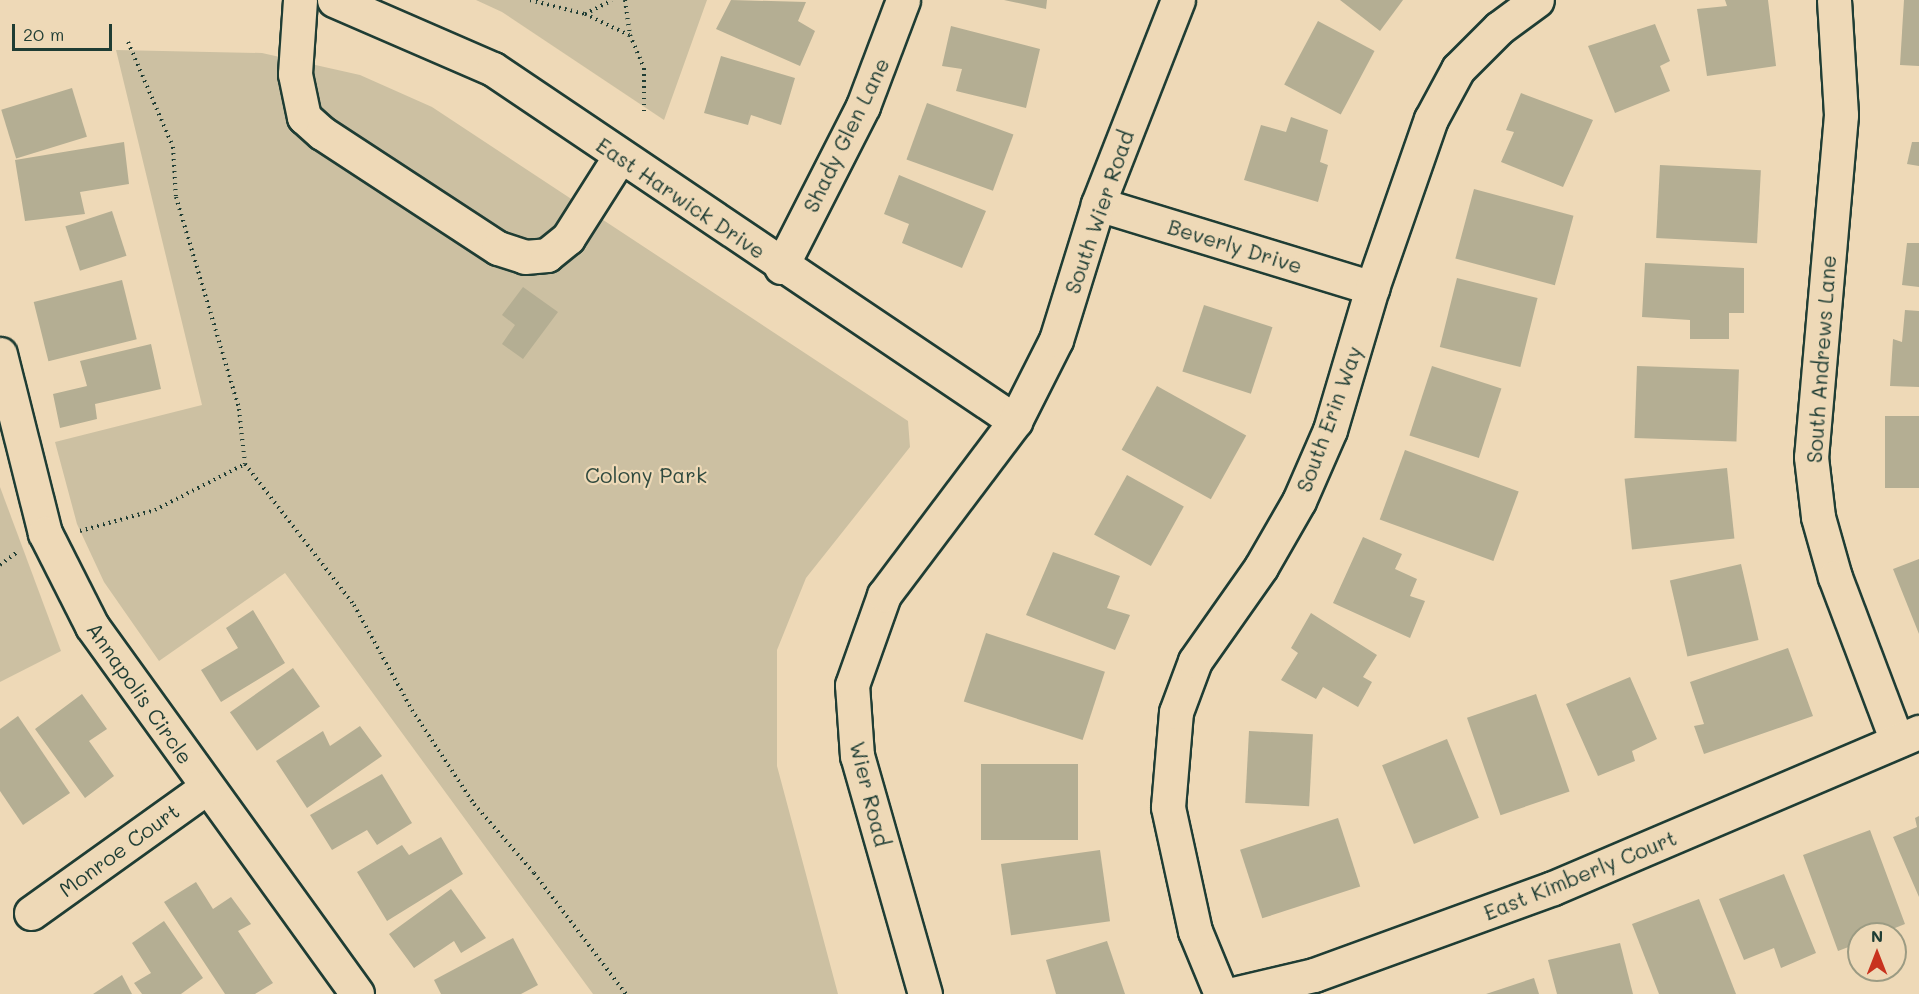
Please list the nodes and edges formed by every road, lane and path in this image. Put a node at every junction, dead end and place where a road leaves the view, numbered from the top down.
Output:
1 (300, 0) edge
2 (334, 0) edge
3 (530, 0) edge
4 (612, 0) edge
5 (625, 0) edge
6 (903, 0) edge
7 (1178, 0) edge
8 (1537, 0) edge
9 (1834, 0) edge
10 (585, 14) junction
11 (630, 35) junction
12 (128, 42) dead end
13 (644, 114) dead end
14 (620, 156) junction
15 (1098, 204) junction
16 (781, 267) junction
17 (1372, 288) junction
18 (0, 354) edge
19 (1015, 421) junction
20 (245, 464) junction
21 (75, 532) dead end
22 (17, 552) dead end
23 (0, 565) edge
24 (1908, 736) edge
25 (207, 787) junction
26 (31, 913) dead end
27 (357, 994) edge
28 (626, 994) edge
29 (925, 994) edge
30 (1221, 994) edge
31 (1233, 994) edge

1 - 14 street
2 - 14 street, East Harwick Drive
3 - 10 path
4 - 10 path
5 - 11 path
6 - 16 street, Shady Glen Lane
7 - 15 street, South Wier Road
8 - 17 street, South Erin Way
9 - 24 street, South Andrews Lane
10 - 11 path
11 - 13 path
12 - 20 path
14 - 16 street, East Harwick Drive
15 - 17 street, Beverly Drive
15 - 19 street, South Wier Road
16 - 19 street, East Harwick Drive
17 - 30 street, South Erin Way
18 - 25 street, Annapolis Circle
19 - 29 street, Wier Road
20 - 21 path
20 - 28 path
22 - 23 path
24 - 31 street, East Kimberly Court
25 - 26 street, Monroe Court
25 - 27 street, Annapolis Circle

